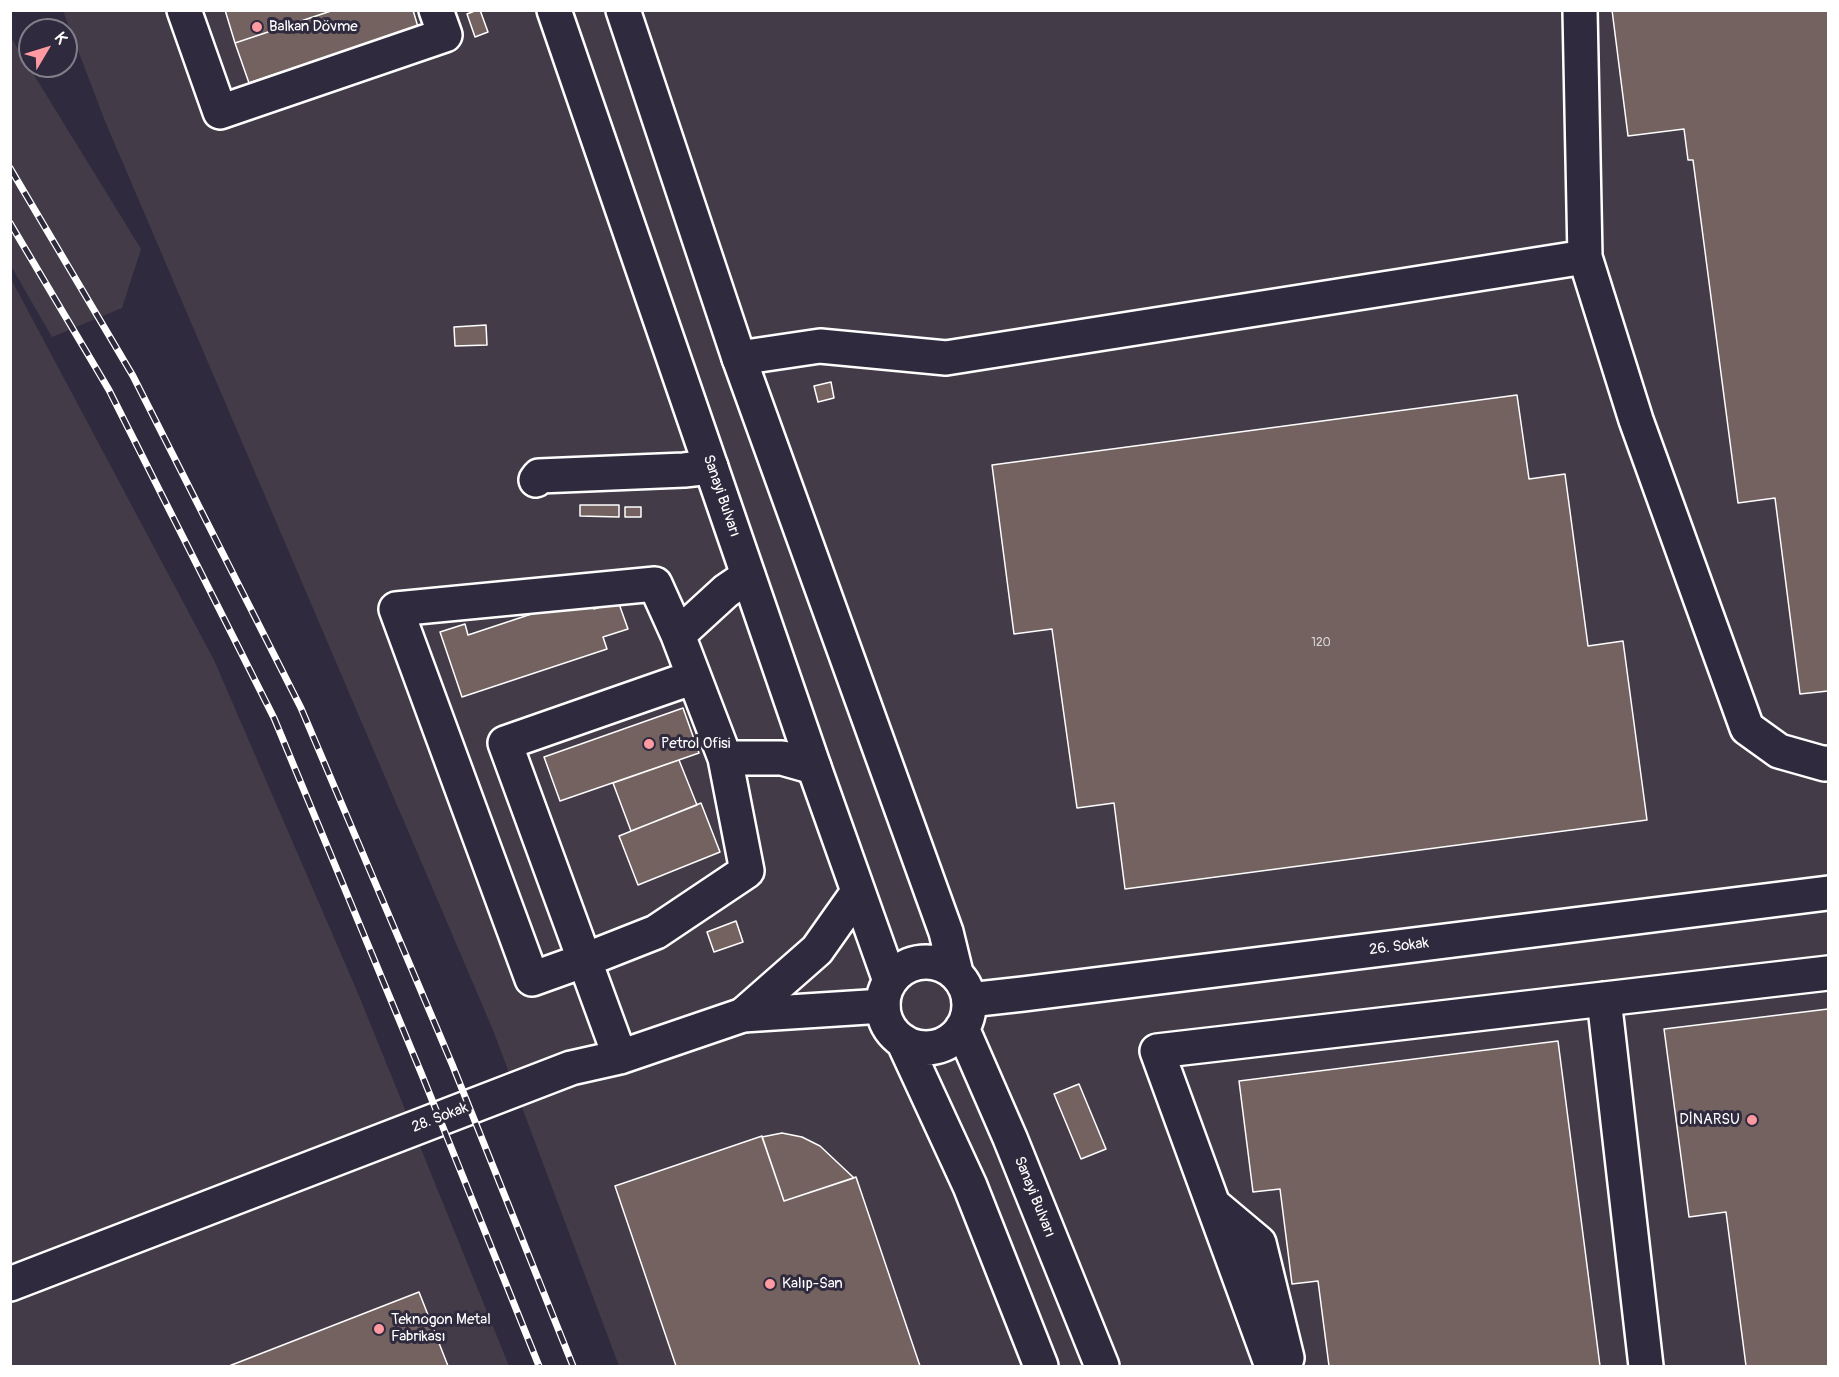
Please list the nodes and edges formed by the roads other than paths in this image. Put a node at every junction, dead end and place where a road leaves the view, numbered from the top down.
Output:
1 (184, 10) edge
2 (436, 10) edge
3 (554, 10) edge
4 (623, 10) edge
5 (1580, 10) edge
6 (1585, 257) junction
7 (739, 358) junction
8 (711, 467) junction
9 (536, 480) dead end
10 (748, 576) junction
11 (678, 635) junction
12 (694, 676) junction
13 (725, 758) junction
14 (1828, 763) edge
15 (814, 767) junction
16 (858, 892) junction
17 (1828, 892) edge
18 (585, 960) junction
19 (1828, 973) edge
20 (887, 994) junction
21 (1604, 999) junction
22 (962, 1000) junction
23 (743, 1015) junction
24 (903, 1041) junction
25 (620, 1057) junction
26 (1213, 1205) junction
27 (10, 1284) edge
28 (1041, 1366) edge
29 (1102, 1366) edge
30 (1272, 1366) edge
31 (1289, 1366) edge
32 (1646, 1366) edge

1 - 2 main road
3 - 8 main road, Sanayi Bulvarı
4 - 7 main road, Sanayi Bulvarı
5 - 6 main road
6 - 7 main road
6 - 14 main road
7 - 22 main road, Sanayi Bulvarı
8 - 9 main road
8 - 10 main road, Sanayi Bulvarı
10 - 11 main road
10 - 15 main road, Sanayi Bulvarı
11 - 12 main road
11 - 18 main road
12 - 13 main road
12 - 18 main road
13 - 15 main road
13 - 18 main road
15 - 16 main road, Sanayi Bulvarı
16 - 20 main road, Sanayi Bulvarı
16 - 23 main road
17 - 22 main road, 26. Sokak
18 - 25 main road
19 - 21 main road
20 - 22 main road
20 - 23 main road, 28. Sokak
20 - 24 main road
21 - 26 main road
21 - 32 main road
22 - 24 main road
22 - 29 main road, Sanayi Bulvarı
23 - 25 main road, 28. Sokak
24 - 28 main road
25 - 27 main road, 28. Sokak
26 - 30 main road
26 - 31 main road

